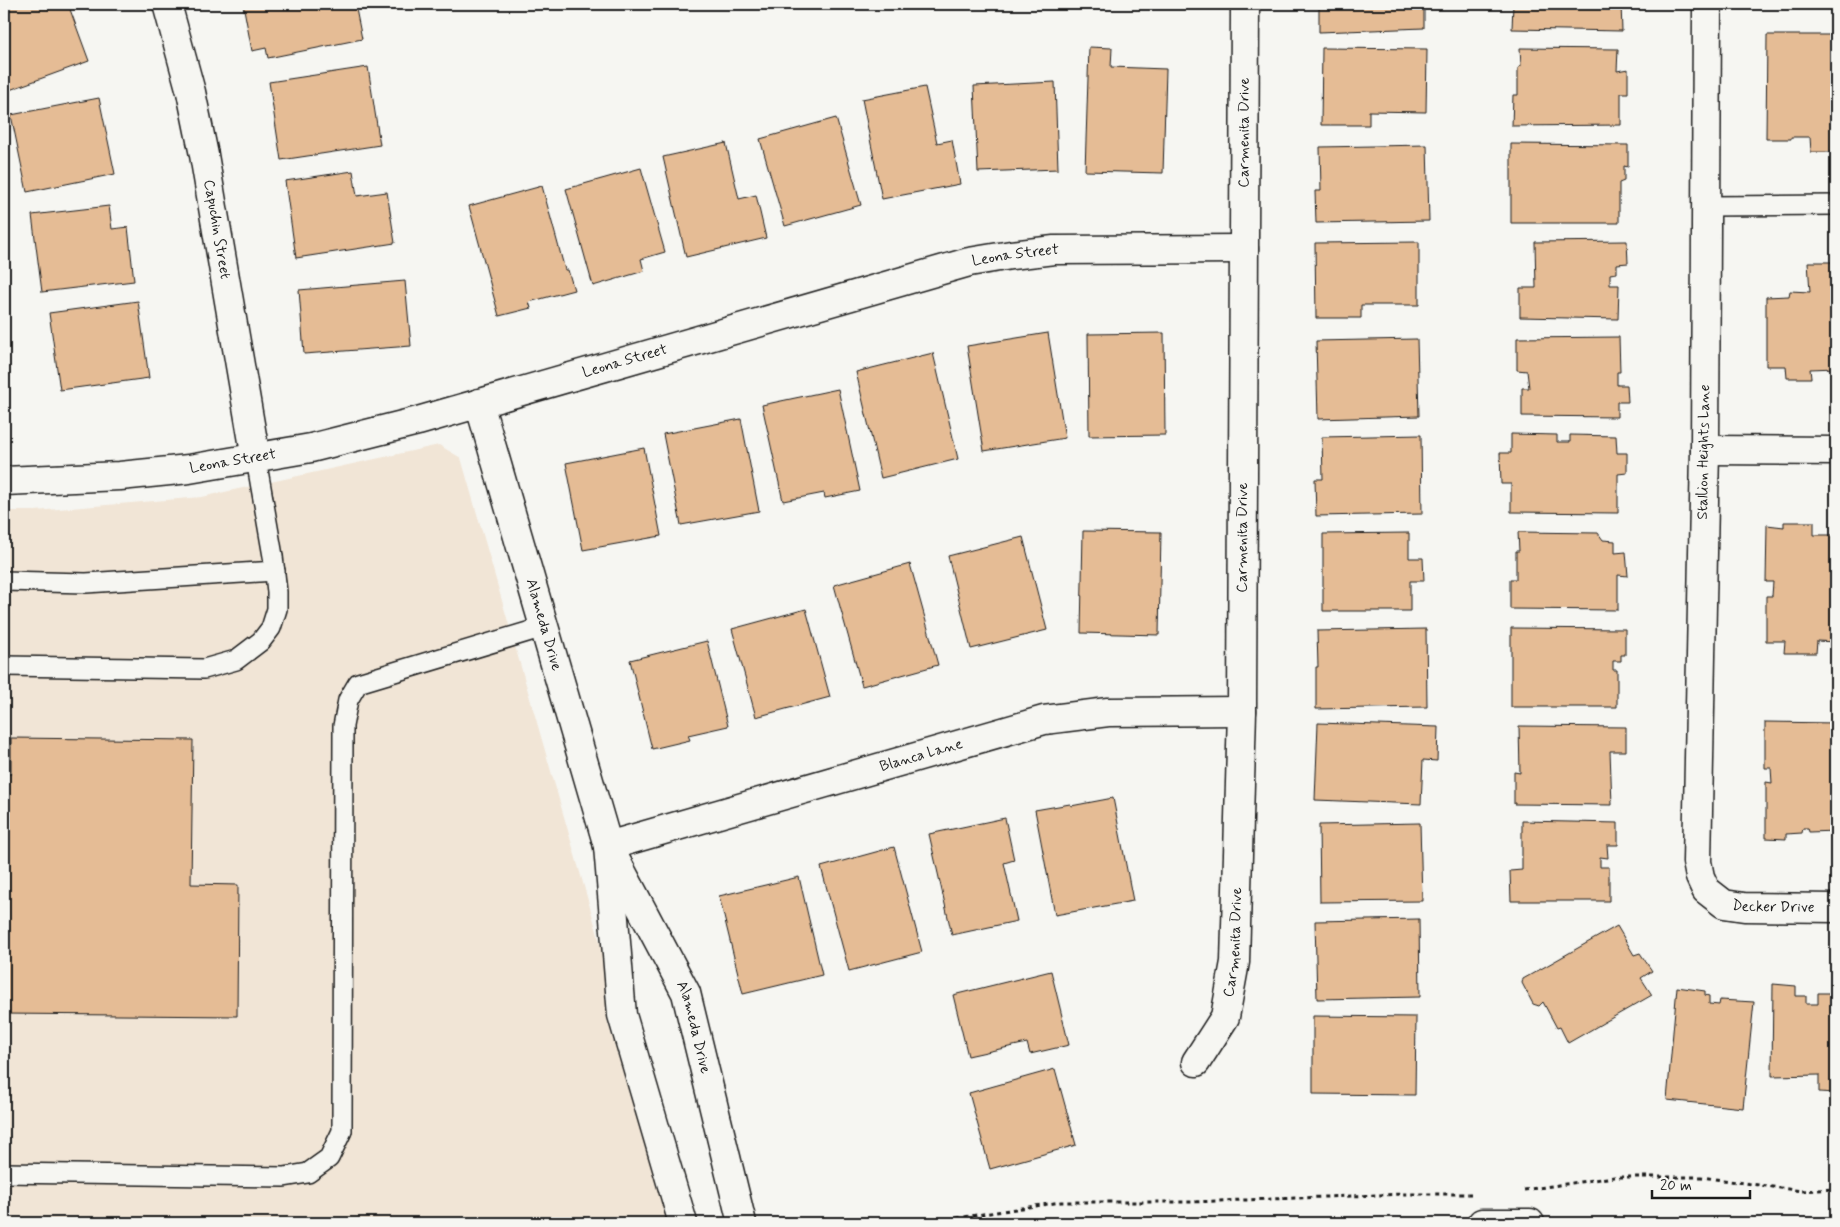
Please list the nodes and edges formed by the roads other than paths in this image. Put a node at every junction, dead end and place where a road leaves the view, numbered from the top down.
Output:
1 (167, 4) edge
2 (1245, 4) edge
3 (1707, 4) edge
4 (1836, 205) edge
5 (1706, 206) junction
6 (1244, 249) junction
7 (479, 404) junction
8 (1705, 450) junction
9 (1836, 451) edge
10 (256, 459) junction
11 (4, 481) edge
12 (275, 571) junction
13 (4, 581) edge
14 (544, 627) junction
15 (4, 666) edge
16 (1242, 711) junction
17 (608, 846) junction
18 (1714, 896) joint
19 (1836, 908) edge
20 (1196, 1062) dead end
21 (4, 1173) edge
22 (683, 1223) edge
23 (742, 1223) edge
24 (1482, 1223) edge
25 (1530, 1223) edge

1 - 10 street, Capuchin Street
2 - 6 street, Carmenita Drive
3 - 5 street, Stallion Heights Lane
4 - 5 lane
5 - 8 street, Stallion Heights Lane
6 - 7 street, Leona Street
6 - 16 street, Carmenita Drive
7 - 10 street, Leona Street
7 - 14 street, Alameda Drive
8 - 9 street
8 - 18 street, Stallion Heights Lane
10 - 11 street, Leona Street
10 - 12 lane
12 - 13 lane
12 - 15 lane
14 - 17 street, Alameda Drive
14 - 21 lane
16 - 17 street, Blanca Lane
16 - 20 street, Carmenita Drive
17 - 22 street, Alameda Drive
17 - 23 street, Alameda Drive
18 - 19 street, Decker Drive
24 - 25 street

